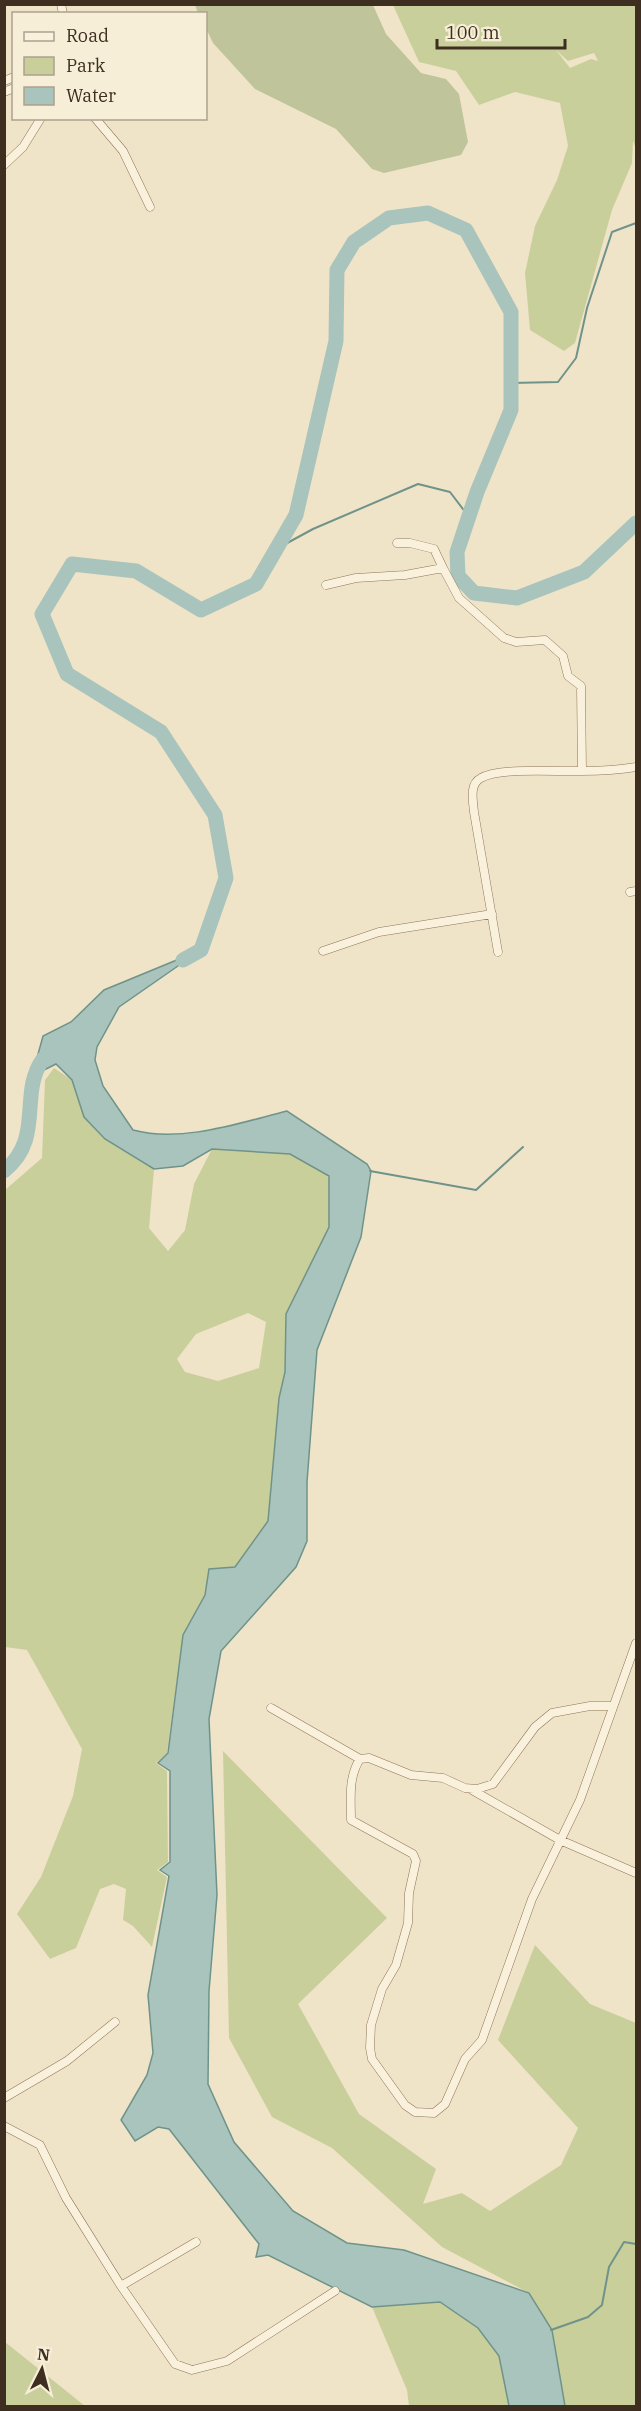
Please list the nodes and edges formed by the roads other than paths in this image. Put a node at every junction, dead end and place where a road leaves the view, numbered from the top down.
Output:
1 (40, 120) edge
2 (97, 120) edge
3 (4, 165) edge
4 (150, 207) dead end
5 (397, 543) dead end
6 (443, 568) junction
7 (326, 585) dead end
8 (636, 767) edge
9 (582, 771) junction
10 (492, 914) junction
11 (323, 951) dead end
12 (498, 952) dead end
13 (636, 1643) edge
14 (613, 1706) junction
15 (271, 1708) dead end
16 (360, 1759) junction
17 (471, 1790) junction
18 (560, 1840) junction
19 (636, 1873) edge
20 (115, 2022) dead end
21 (4, 2098) edge
22 (4, 2127) edge
23 (196, 2242) dead end
24 (121, 2286) junction
25 (334, 2291) dead end

1 - 3 street
2 - 4 street
5 - 6 street
6 - 7 street
6 - 9 street
8 - 9 street
9 - 10 street
10 - 11 street
10 - 12 street
13 - 14 street
14 - 17 street
14 - 18 street
15 - 16 street
16 - 17 street
16 - 18 street
17 - 18 street
18 - 19 street
20 - 21 street
22 - 24 street
23 - 24 street
24 - 25 street

